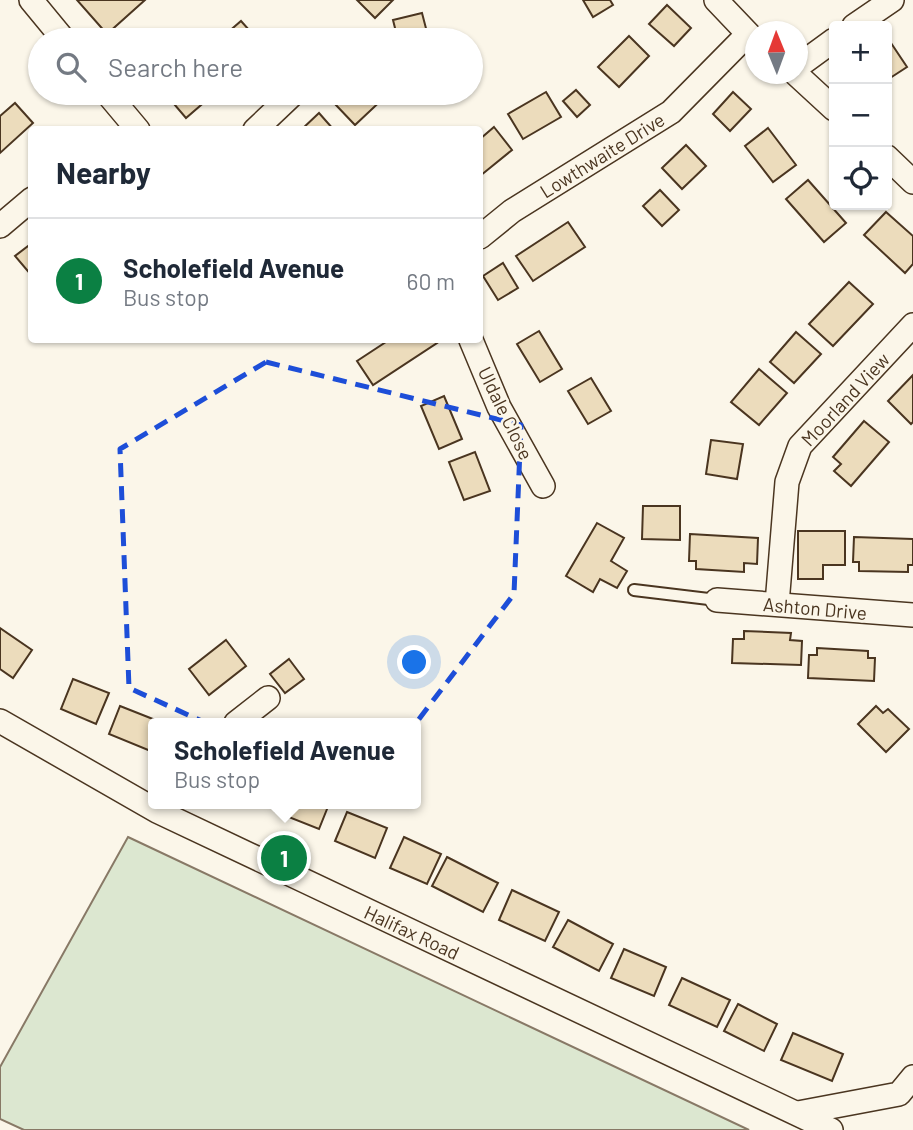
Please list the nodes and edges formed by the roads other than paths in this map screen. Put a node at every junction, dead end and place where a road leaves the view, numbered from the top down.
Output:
1 (31, 0) edge
2 (716, 0) edge
3 (892, 0) edge
4 (861, 21) edge
5 (54, 28) edge
6 (745, 31) edge
7 (745, 44) edge
8 (829, 44) edge
9 (808, 59) edge
10 (807, 84) edge
11 (829, 104) edge
12 (114, 105) edge
13 (281, 105) edge
14 (125, 125) edge
15 (259, 126) edge
16 (892, 162) edge
17 (913, 182) edge
18 (28, 202) edge
19 (0, 226) edge
20 (483, 235) edge
21 (913, 326) edge
22 (472, 343) edge
23 (543, 486) dead end
24 (634, 590) dead end
25 (717, 600) joint
26 (777, 604) junction
27 (913, 615) edge
28 (268, 698) dead end
29 (242, 718) edge
30 (0, 721) edge
31 (148, 801) edge
32 (162, 809) edge
33 (913, 1077) edge
34 (798, 1112) junction
35 (831, 1130) edge

1 - 5 street
2 - 6 street
3 - 4 street
7 - 20 street, Lowthwaite Drive
8 - 9 street
10 - 11 street
12 - 14 street
13 - 15 street
16 - 17 street
18 - 19 street
21 - 26 street, Moorland View
22 - 23 street, Uldale Close
24 - 25 lane
25 - 26 street, Ashton Drive
26 - 27 street, Ashton Drive
28 - 29 street
30 - 31 street, Halifax Road
32 - 34 street, Halifax Road
33 - 34 street
34 - 35 street, Halifax Road

